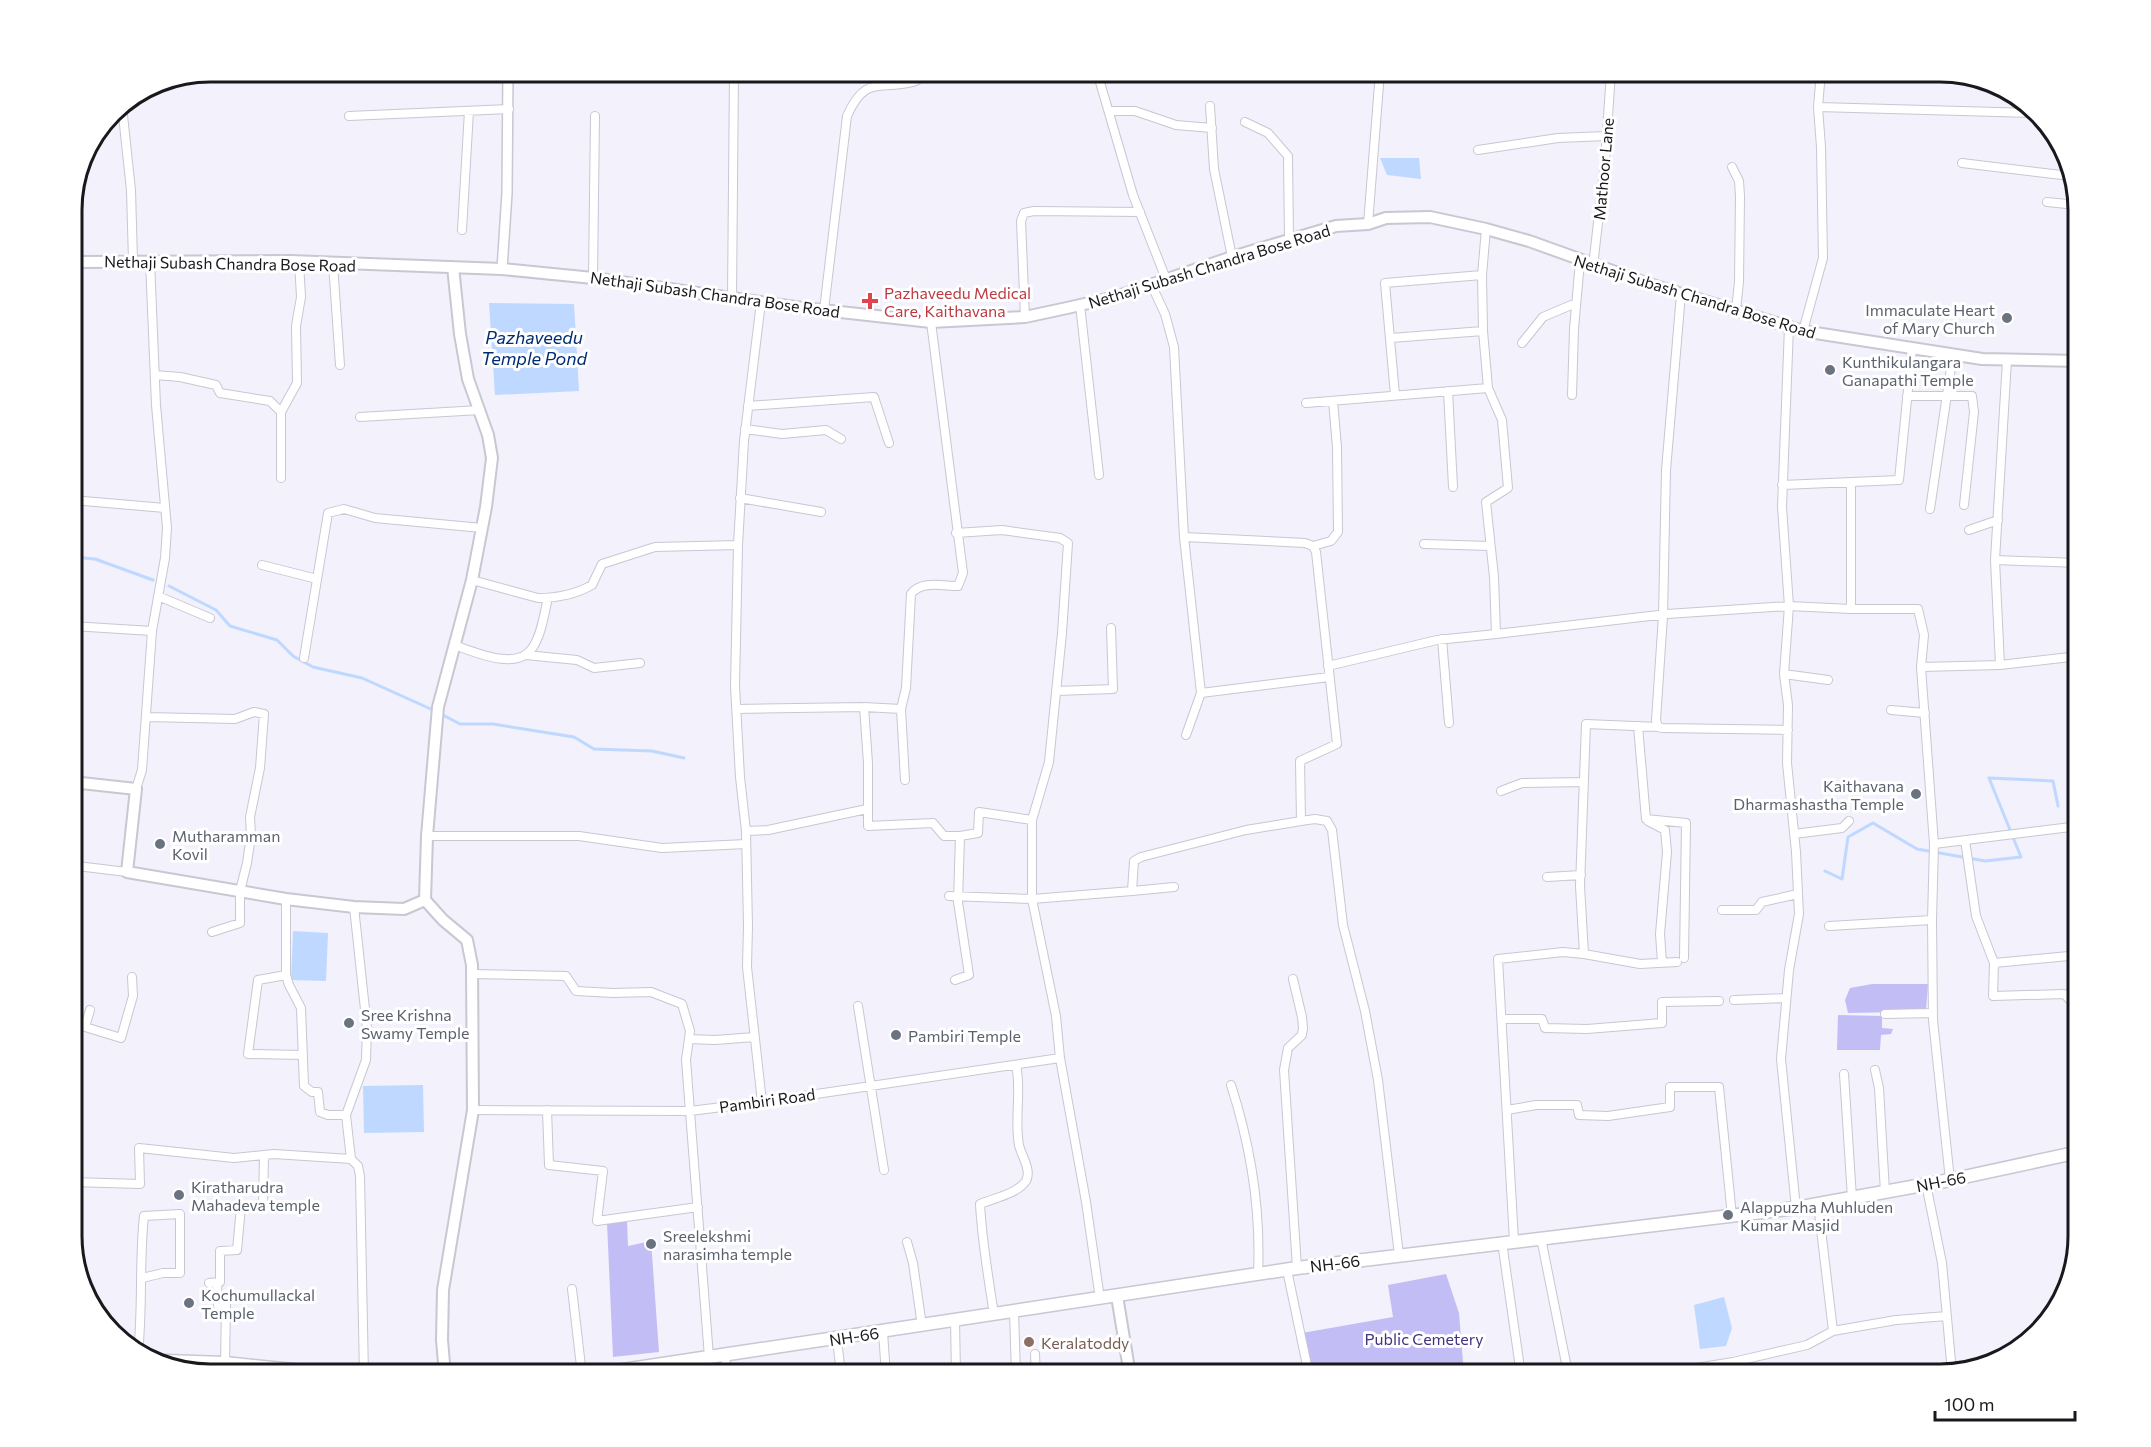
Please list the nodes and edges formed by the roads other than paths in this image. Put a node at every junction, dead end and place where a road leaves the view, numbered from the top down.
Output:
1 (1100, 82) edge
2 (1379, 82) edge
3 (1610, 82) edge
4 (1820, 82) edge
5 (508, 83) edge
6 (734, 83) edge
7 (900, 83) edge
8 (1210, 106) dead end
9 (1818, 107) junction
10 (509, 109) junction
11 (469, 111) junction
12 (1109, 111) junction
13 (2021, 112) edge
14 (350, 116) dead end
15 (595, 116) dead end
16 (123, 117) edge
17 (1245, 122) dead end
18 (1212, 128) junction
19 (1606, 136) junction
20 (1478, 150) dead end
21 (1962, 163) dead end
22 (1732, 167) dead end
23 (2063, 175) edge
24 (2047, 202) dead end
25 (2068, 204) edge
26 (1140, 212) junction
27 (1368, 224) junction
28 (1486, 229) junction
29 (462, 230) dead end
30 (1289, 239) junction
31 (1232, 256) junction
32 (133, 261) junction
33 (150, 261) junction
34 (1580, 261) junction
35 (83, 262) edge
36 (299, 262) junction
37 (333, 263) junction
38 (1593, 266) junction
39 (453, 267) junction
40 (502, 269) junction
41 (1482, 275) junction
42 (593, 278) junction
43 (1166, 279) junction
44 (1151, 284) junction
45 (1681, 294) junction
46 (732, 297) junction
47 (761, 302) junction
48 (1576, 303) junction
49 (1080, 305) junction
50 (824, 310) junction
51 (1736, 310) junction
52 (1025, 317) junction
53 (931, 322) junction
54 (1789, 327) junction
55 (1803, 331) junction
56 (1484, 332) junction
57 (1391, 338) junction
58 (1522, 342) dead end
59 (1912, 349) junction
60 (1953, 354) junction
61 (2007, 360) junction
62 (2068, 361) edge
63 (340, 365) dead end
64 (155, 375) junction
65 (1488, 388) junction
66 (1448, 391) junction
67 (1572, 395) dead end
68 (1395, 396) junction
69 (1907, 396) junction
70 (1946, 397) junction
71 (1333, 400) junction
72 (1306, 403) dead end
73 (748, 406) junction
74 (480, 410) junction
75 (281, 412) junction
76 (360, 417) dead end
77 (745, 429) junction
78 (841, 439) dead end
79 (889, 443) dead end
80 (1099, 475) dead end
81 (281, 478) dead end
82 (1851, 483) junction
83 (1782, 486) junction
84 (1453, 487) dead end
85 (740, 498) junction
86 (83, 501) edge
87 (1964, 505) dead end
88 (165, 508) junction
89 (1930, 509) dead end
90 (821, 512) dead end
91 (1998, 520) junction
92 (482, 528) junction
93 (1969, 530) dead end
94 (956, 533) junction
95 (1184, 537) junction
96 (1424, 544) dead end
97 (738, 545) junction
98 (1313, 546) junction
99 (1490, 546) junction
100 (1995, 560) junction
101 (2068, 563) edge
102 (262, 565) dead end
103 (317, 579) junction
104 (472, 580) junction
105 (158, 596) junction
106 (548, 598) junction
107 (1789, 606) junction
108 (1851, 609) junction
109 (1663, 616) junction
110 (210, 618) dead end
111 (83, 627) edge
112 (1111, 628) dead end
113 (152, 631) junction
114 (1496, 634) junction
115 (1442, 639) junction
116 (454, 645) junction
117 (526, 655) junction
118 (2068, 657) edge
119 (304, 658) dead end
120 (640, 663) dead end
121 (2000, 665) junction
122 (1328, 666) junction
123 (1921, 667) junction
124 (1784, 674) junction
125 (1329, 677) junction
126 (1828, 680) dead end
127 (1056, 691) junction
128 (1201, 693) junction
129 (864, 707) junction
130 (901, 709) junction
131 (737, 710) junction
132 (1891, 710) dead end
133 (1925, 713) junction
134 (147, 717) junction
135 (1449, 723) dead end
136 (1638, 726) junction
137 (1658, 727) junction
138 (1788, 730) junction
139 (1186, 735) dead end
140 (905, 780) dead end
141 (1583, 782) junction
142 (83, 783) edge
143 (136, 789) junction
144 (1501, 791) dead end
145 (867, 809) junction
146 (1646, 819) junction
147 (1032, 820) junction
148 (1301, 821) junction
149 (1850, 821) dead end
150 (2068, 827) edge
151 (746, 831) junction
152 (1794, 834) junction
153 (427, 836) junction
154 (960, 836) junction
155 (1965, 840) junction
156 (746, 844) junction
157 (1934, 844) junction
158 (83, 867) edge
159 (127, 872) junction
160 (1581, 875) junction
161 (1547, 877) dead end
162 (1174, 887) dead end
163 (240, 891) junction
164 (1132, 891) junction
165 (1798, 894) junction
166 (949, 896) dead end
167 (958, 896) junction
168 (286, 899) junction
169 (425, 900) junction
170 (1032, 900) junction
171 (354, 907) junction
172 (1722, 910) dead end
173 (1932, 920) junction
174 (1829, 926) dead end
175 (212, 932) dead end
176 (1584, 954) junction
177 (2068, 956) edge
178 (1662, 962) junction
179 (1994, 963) junction
180 (472, 974) junction
181 (286, 975) junction
182 (132, 977) dead end
183 (1293, 979) dead end
184 (955, 980) dead end
185 (1786, 998) junction
186 (2068, 998) edge
187 (1734, 1000) dead end
188 (1719, 1001) dead end
189 (858, 1006) dead end
190 (90, 1010) dead end
191 (1933, 1013) junction
192 (1885, 1014) dead end
193 (1502, 1019) junction
194 (85, 1027) joint
195 (755, 1037) junction
196 (689, 1039) junction
197 (303, 1055) junction
198 (1060, 1058) junction
199 (1016, 1065) junction
200 (1875, 1070) dead end
201 (1844, 1074) dead end
202 (1231, 1085) dead end
203 (872, 1086) junction
204 (762, 1102) junction
205 (473, 1110) junction
206 (547, 1110) junction
207 (1507, 1110) junction
208 (690, 1111) junction
209 (346, 1115) junction
210 (2068, 1154) edge
211 (264, 1155) junction
212 (351, 1159) junction
213 (884, 1170) dead end
214 (1950, 1180) junction
215 (83, 1182) edge
216 (1926, 1184) junction
217 (1885, 1192) junction
218 (1852, 1198) junction
219 (1818, 1204) junction
220 (698, 1207) junction
221 (1796, 1208) junction
222 (1732, 1216) junction
223 (1541, 1238) junction
224 (907, 1242) dead end
225 (1508, 1242) junction
226 (1399, 1255) junction
227 (1292, 1269) junction
228 (1258, 1274) junction
229 (142, 1278) junction
230 (572, 1289) dead end
231 (1117, 1296) junction
232 (1100, 1299) junction
233 (1014, 1312) junction
234 (994, 1314) junction
235 (1947, 1316) junction
236 (955, 1320) junction
237 (922, 1326) junction
238 (1833, 1331) junction
239 (883, 1332) junction
240 (837, 1339) junction
241 (139, 1343) edge
242 (1035, 1354) dead end
243 (725, 1356) junction
244 (709, 1357) junction
245 (225, 1363) joint
246 (1951, 1363) edge
247 (234, 1364) edge
248 (364, 1364) edge
249 (444, 1364) edge
250 (581, 1364) edge
251 (663, 1364) edge
252 (726, 1364) edge
253 (840, 1364) edge
254 (885, 1364) edge
255 (956, 1364) edge
256 (1016, 1364) edge
257 (1035, 1364) edge
258 (1128, 1364) edge
259 (1306, 1364) edge
260 (1520, 1364) edge
261 (1566, 1364) edge
262 (1720, 1364) edge

1 - 12 street
2 - 27 street
3 - 19 street, Mathoor Lane
4 - 9 street
5 - 10 street
6 - 46 street
7 - 50 street
8 - 18 street
9 - 13 street
9 - 55 street
10 - 11 street
10 - 40 street
11 - 14 street
11 - 29 street
12 - 18 street
12 - 26 street
15 - 42 street
16 - 32 street
17 - 30 street
18 - 31 street
19 - 20 street
19 - 38 street, Mathoor Lane
21 - 23 street
22 - 51 street
24 - 25 street
26 - 43 street
26 - 52 street
27 - 28 main road, Nethaji Subash Chandra Bose Road
27 - 30 main road, Nethaji Subash Chandra Bose Road
28 - 34 main road, Nethaji Subash Chandra Bose Road
28 - 41 street
30 - 31 main road, Nethaji Subash Chandra Bose Road
31 - 43 main road, Nethaji Subash Chandra Bose Road
32 - 33 main road, Nethaji Subash Chandra Bose Road
32 - 35 main road, Nethaji Subash Chandra Bose Road
33 - 36 main road, Nethaji Subash Chandra Bose Road
33 - 64 street
34 - 38 main road, Nethaji Subash Chandra Bose Road
34 - 48 street
36 - 37 main road, Nethaji Subash Chandra Bose Road
36 - 75 street
37 - 39 main road, Nethaji Subash Chandra Bose Road
37 - 63 street
38 - 45 main road, Nethaji Subash Chandra Bose Road
39 - 40 main road, Nethaji Subash Chandra Bose Road
39 - 74 main road
40 - 42 main road, Nethaji Subash Chandra Bose Road
41 - 56 street
41 - 57 street
42 - 46 main road, Nethaji Subash Chandra Bose Road
43 - 44 main road, Nethaji Subash Chandra Bose Road
44 - 49 main road, Nethaji Subash Chandra Bose Road
44 - 95 street
45 - 51 main road, Nethaji Subash Chandra Bose Road
45 - 109 street
46 - 47 main road, Nethaji Subash Chandra Bose Road
47 - 50 main road, Nethaji Subash Chandra Bose Road
47 - 73 street
48 - 58 street
48 - 67 street
49 - 52 main road, Nethaji Subash Chandra Bose Road
49 - 80 street
50 - 53 main road, Nethaji Subash Chandra Bose Road
51 - 54 main road, Nethaji Subash Chandra Bose Road
52 - 53 main road, Nethaji Subash Chandra Bose Road
53 - 94 street
54 - 55 main road, Nethaji Subash Chandra Bose Road
54 - 83 street
55 - 59 main road, Nethaji Subash Chandra Bose Road
56 - 57 street
56 - 65 street
57 - 68 street
59 - 60 main road, Nethaji Subash Chandra Bose Road
59 - 69 street
60 - 61 main road, Nethaji Subash Chandra Bose Road
60 - 70 street
61 - 62 main road, Nethaji Subash Chandra Bose Road
61 - 91 street
64 - 75 street
64 - 88 street
65 - 66 street
65 - 99 street
66 - 68 street
66 - 84 street
68 - 71 street
69 - 70 street
69 - 82 street
70 - 87 street
70 - 89 street
71 - 72 street
71 - 98 street
73 - 77 street
73 - 79 street
74 - 76 street
74 - 92 main road
75 - 81 street
77 - 78 street
77 - 85 street
82 - 83 street
82 - 108 street
83 - 107 street
85 - 90 street
85 - 97 street
86 - 88 street
88 - 105 street
91 - 93 street
91 - 100 street
92 - 103 street
92 - 104 main road
94 - 127 street
94 - 130 street
95 - 98 street
95 - 128 street
96 - 99 street
97 - 106 street
97 - 131 street
98 - 122 street
99 - 114 street
100 - 101 street
100 - 121 street
102 - 103 street
103 - 119 street
104 - 106 street
104 - 116 main road
105 - 110 street
105 - 113 street
106 - 117 street
107 - 108 street
107 - 109 street
107 - 124 street
108 - 123 street
109 - 114 street
109 - 137 street
111 - 113 street
112 - 127 street
113 - 134 street
114 - 115 street
115 - 122 street
115 - 135 street
116 - 117 street
116 - 153 main road
117 - 120 street
118 - 121 street
121 - 123 street
122 - 125 street
123 - 133 street
124 - 126 street
124 - 138 street
125 - 128 street
125 - 148 street
127 - 147 street
128 - 139 street
129 - 130 street
129 - 131 street
129 - 145 street
130 - 140 street
131 - 151 street
132 - 133 street
133 - 157 street
134 - 143 street
134 - 163 street
136 - 137 street
136 - 141 street
136 - 146 street
137 - 138 street
138 - 152 street
141 - 144 street
141 - 160 street
142 - 143 main road
143 - 159 main road
145 - 151 street
145 - 154 street
146 - 178 street
146 - 178 street
147 - 154 street
147 - 170 street
148 - 164 street
148 - 226 street
149 - 152 street
150 - 155 street
151 - 156 street
152 - 165 street
153 - 156 street
153 - 169 main road
154 - 167 street
155 - 157 street
155 - 179 street
156 - 195 street
157 - 173 street
158 - 159 street
159 - 163 main road
160 - 161 street
160 - 176 street
162 - 164 street
163 - 168 main road
163 - 175 street
164 - 170 street
165 - 172 street
165 - 185 street
166 - 167 street
167 - 170 street
167 - 184 street
168 - 171 main road
168 - 181 street
169 - 171 main road
169 - 180 main road
170 - 198 street
171 - 209 street
173 - 174 street
173 - 191 street
176 - 178 street
176 - 193 street
177 - 179 street
179 - 186 street
180 - 196 street
180 - 205 main road
181 - 197 street
181 - 197 street
182 - 194 street
183 - 227 street
185 - 187 street
185 - 221 street
188 - 193 street
189 - 203 street
190 - 194 street
191 - 192 street
191 - 214 street
193 - 207 street
195 - 196 street
195 - 204 street
196 - 208 street
197 - 209 street
198 - 199 street, Pambiri Road
198 - 232 street
199 - 203 street, Pambiri Road
199 - 234 street
200 - 217 street
201 - 218 street
202 - 228 street
203 - 204 street, Pambiri Road
203 - 213 street
204 - 208 street, Pambiri Road
205 - 206 street, Pambiri Road
205 - 249 main road
206 - 208 street, Pambiri Road
206 - 220 street
207 - 222 street
207 - 225 street
208 - 220 street
209 - 212 street
210 - 214 main road, NH-66
211 - 212 street
211 - 215 street
211 - 245 street
212 - 248 street
214 - 216 main road, NH-66
216 - 217 main road, NH-66
216 - 235 street
217 - 218 main road, NH-66
218 - 219 main road, NH-66
219 - 221 main road, NH-66
219 - 238 street
220 - 244 street
221 - 222 main road, NH-66
222 - 223 main road, NH-66
223 - 225 main road, NH-66
223 - 261 street
224 - 237 street
225 - 226 main road, NH-66
225 - 260 street
226 - 227 main road, NH-66
227 - 228 main road, NH-66
227 - 259 street
228 - 231 main road, NH-66
229 - 229 street
229 - 241 street
230 - 250 street
231 - 232 main road, NH-66
231 - 258 main road
232 - 233 main road, NH-66
233 - 234 main road, NH-66
233 - 256 street
234 - 236 main road, NH-66
235 - 238 street
235 - 246 street
236 - 237 main road, NH-66
236 - 255 street
237 - 239 main road, NH-66
238 - 262 street
239 - 240 main road, NH-66
239 - 254 street
240 - 243 main road, NH-66
240 - 253 street
242 - 257 street
243 - 244 main road, NH-66
243 - 252 street
244 - 251 main road, NH-66
245 - 247 main road

